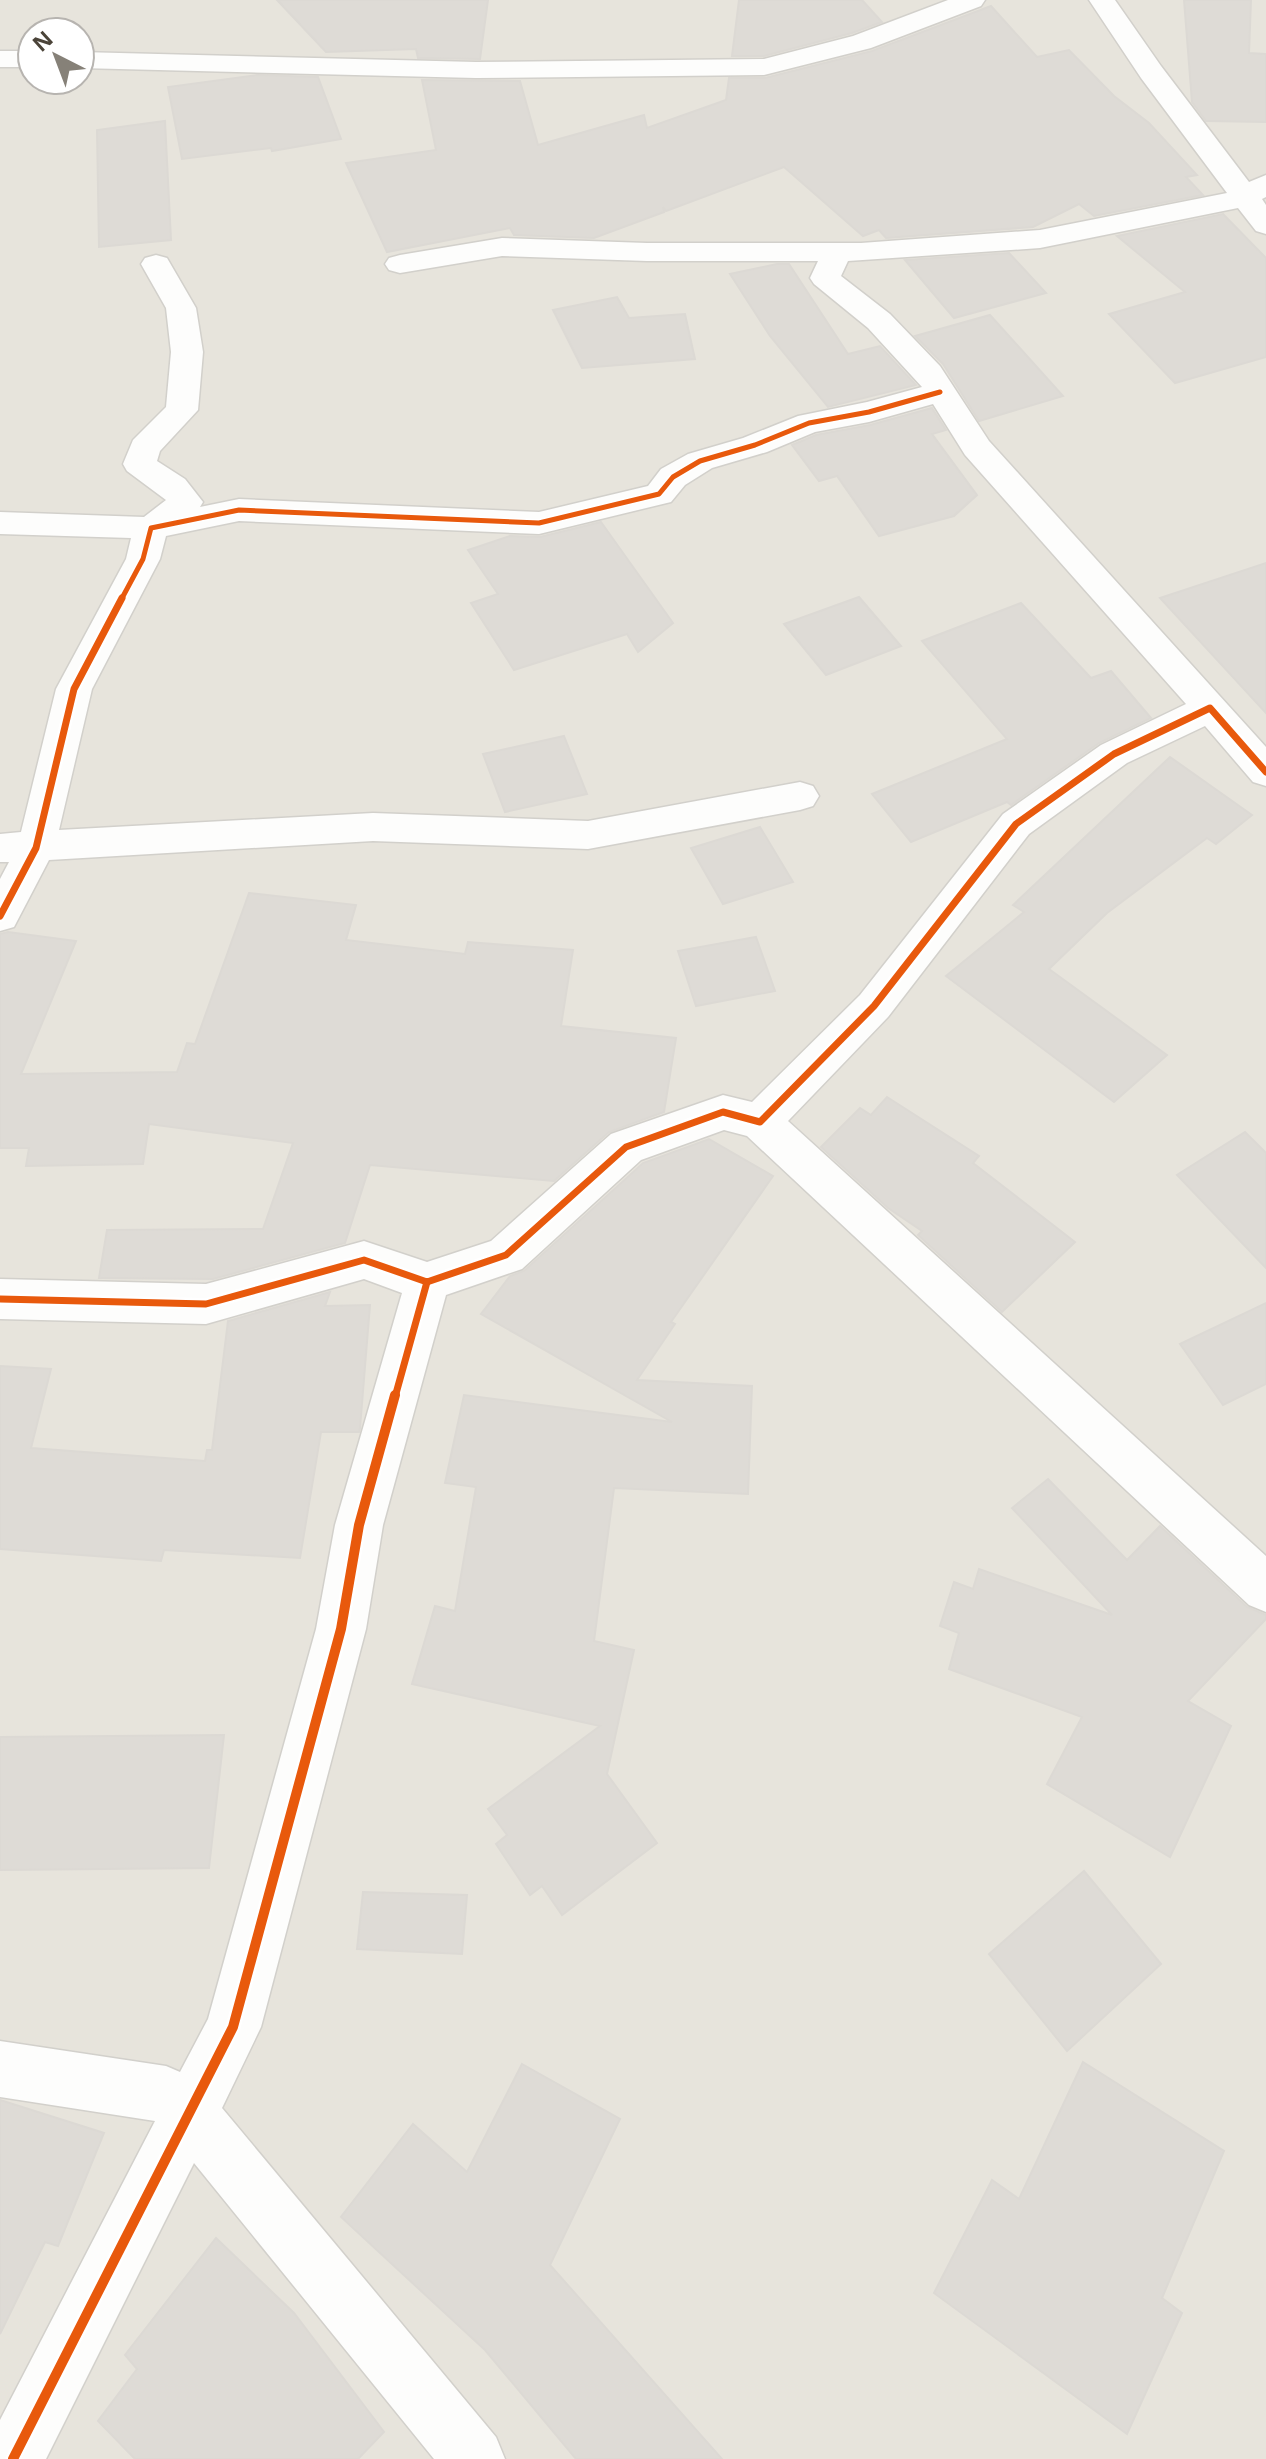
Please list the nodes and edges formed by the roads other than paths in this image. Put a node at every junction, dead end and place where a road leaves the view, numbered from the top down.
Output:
1 (972, 0) edge
2 (1102, 0) edge
3 (96, 60) edge
4 (1255, 191) edge
5 (1266, 225) edge
6 (832, 252) junction
7 (156, 264) dead end
8 (400, 264) dead end
9 (940, 392) junction
10 (0, 523) edge
11 (151, 528) junction
12 (1210, 708) junction
13 (1266, 772) edge
14 (800, 796) dead end
15 (18, 848) edge
16 (0, 916) edge
17 (760, 1122) junction
18 (427, 1282) junction
19 (0, 1299) edge
20 (1266, 1588) edge
21 (0, 2069) edge
22 (189, 2112) junction
23 (13, 2459) edge
24 (474, 2459) edge

1 - 3 street
2 - 4 street
4 - 5 street
4 - 6 street
6 - 8 street
6 - 9 street
7 - 11 street
9 - 11 street
9 - 12 street
10 - 11 street
11 - 15 street
12 - 13 street
12 - 17 street
14 - 15 street
15 - 16 street
17 - 18 street
17 - 20 street
18 - 19 street
18 - 22 street
21 - 22 street
22 - 23 street
22 - 24 street

